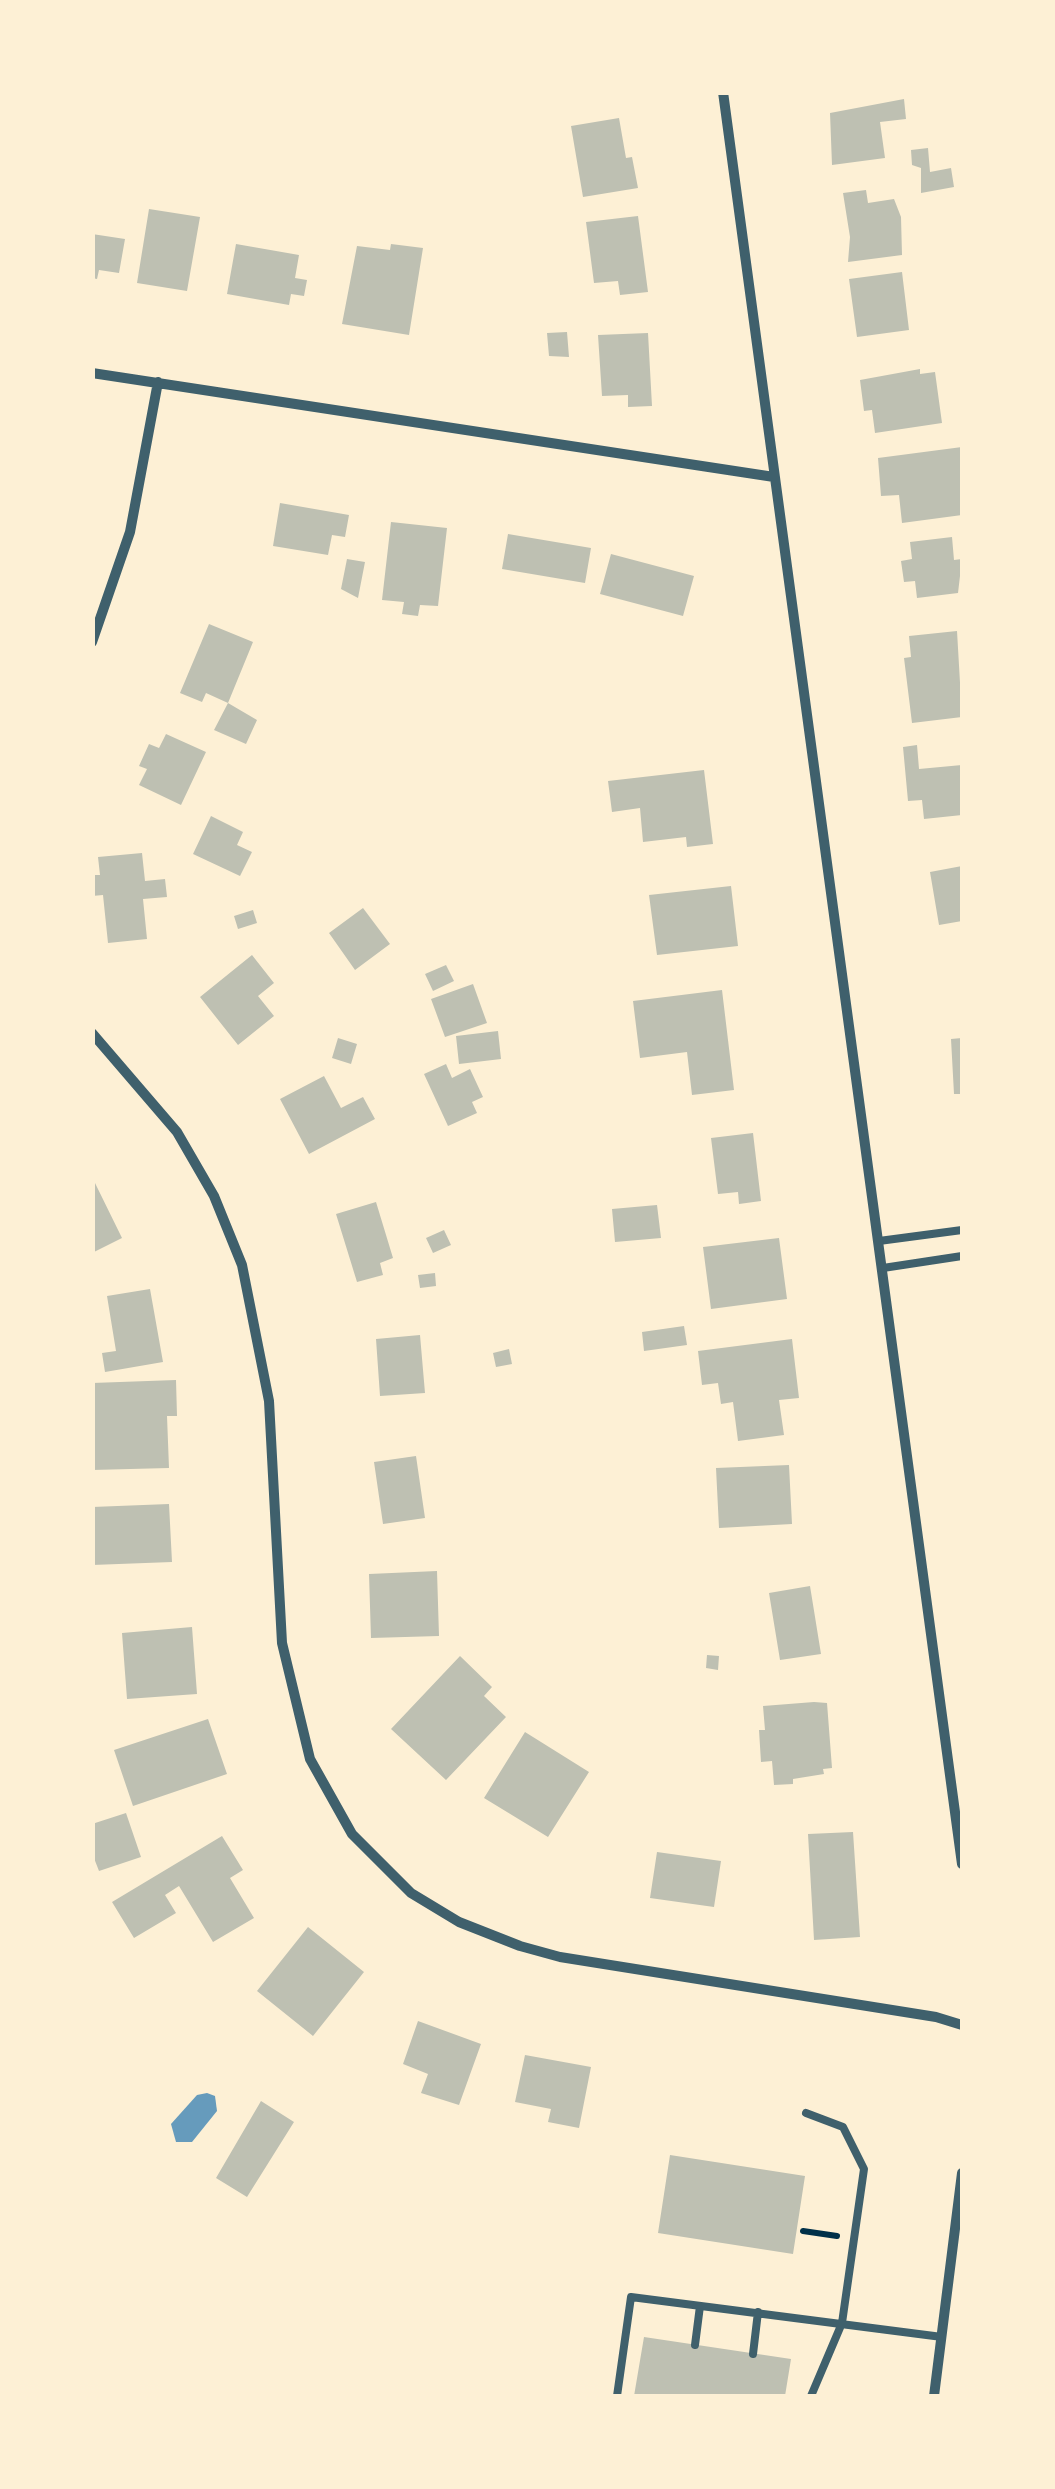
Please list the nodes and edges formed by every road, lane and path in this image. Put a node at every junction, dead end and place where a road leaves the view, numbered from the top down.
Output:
1 (723, 92) edge
2 (92, 372) edge
3 (158, 382) junction
4 (774, 477) junction
5 (92, 642) edge
6 (92, 1033) edge
7 (962, 1230) edge
8 (880, 1241) junction
9 (962, 1256) edge
10 (883, 1268) junction
11 (962, 1864) edge
12 (962, 2025) edge
13 (806, 2113) dead end
14 (962, 2173) edge
15 (700, 2306) junction
16 (758, 2312) junction
17 (842, 2324) junction
18 (942, 2338) junction
19 (695, 2346) dead end
20 (753, 2354) dead end
21 (617, 2396) edge
22 (811, 2396) edge
23 (934, 2396) edge

1 - 4 street
2 - 3 street
3 - 4 street
3 - 5 street
4 - 8 street
6 - 12 street
7 - 8 lane
8 - 10 street
9 - 10 lane
10 - 11 street
13 - 17 lane
14 - 18 street
15 - 16 lane
15 - 19 lane
15 - 21 lane
16 - 17 lane
16 - 20 lane
17 - 18 lane
17 - 22 lane
18 - 23 street

